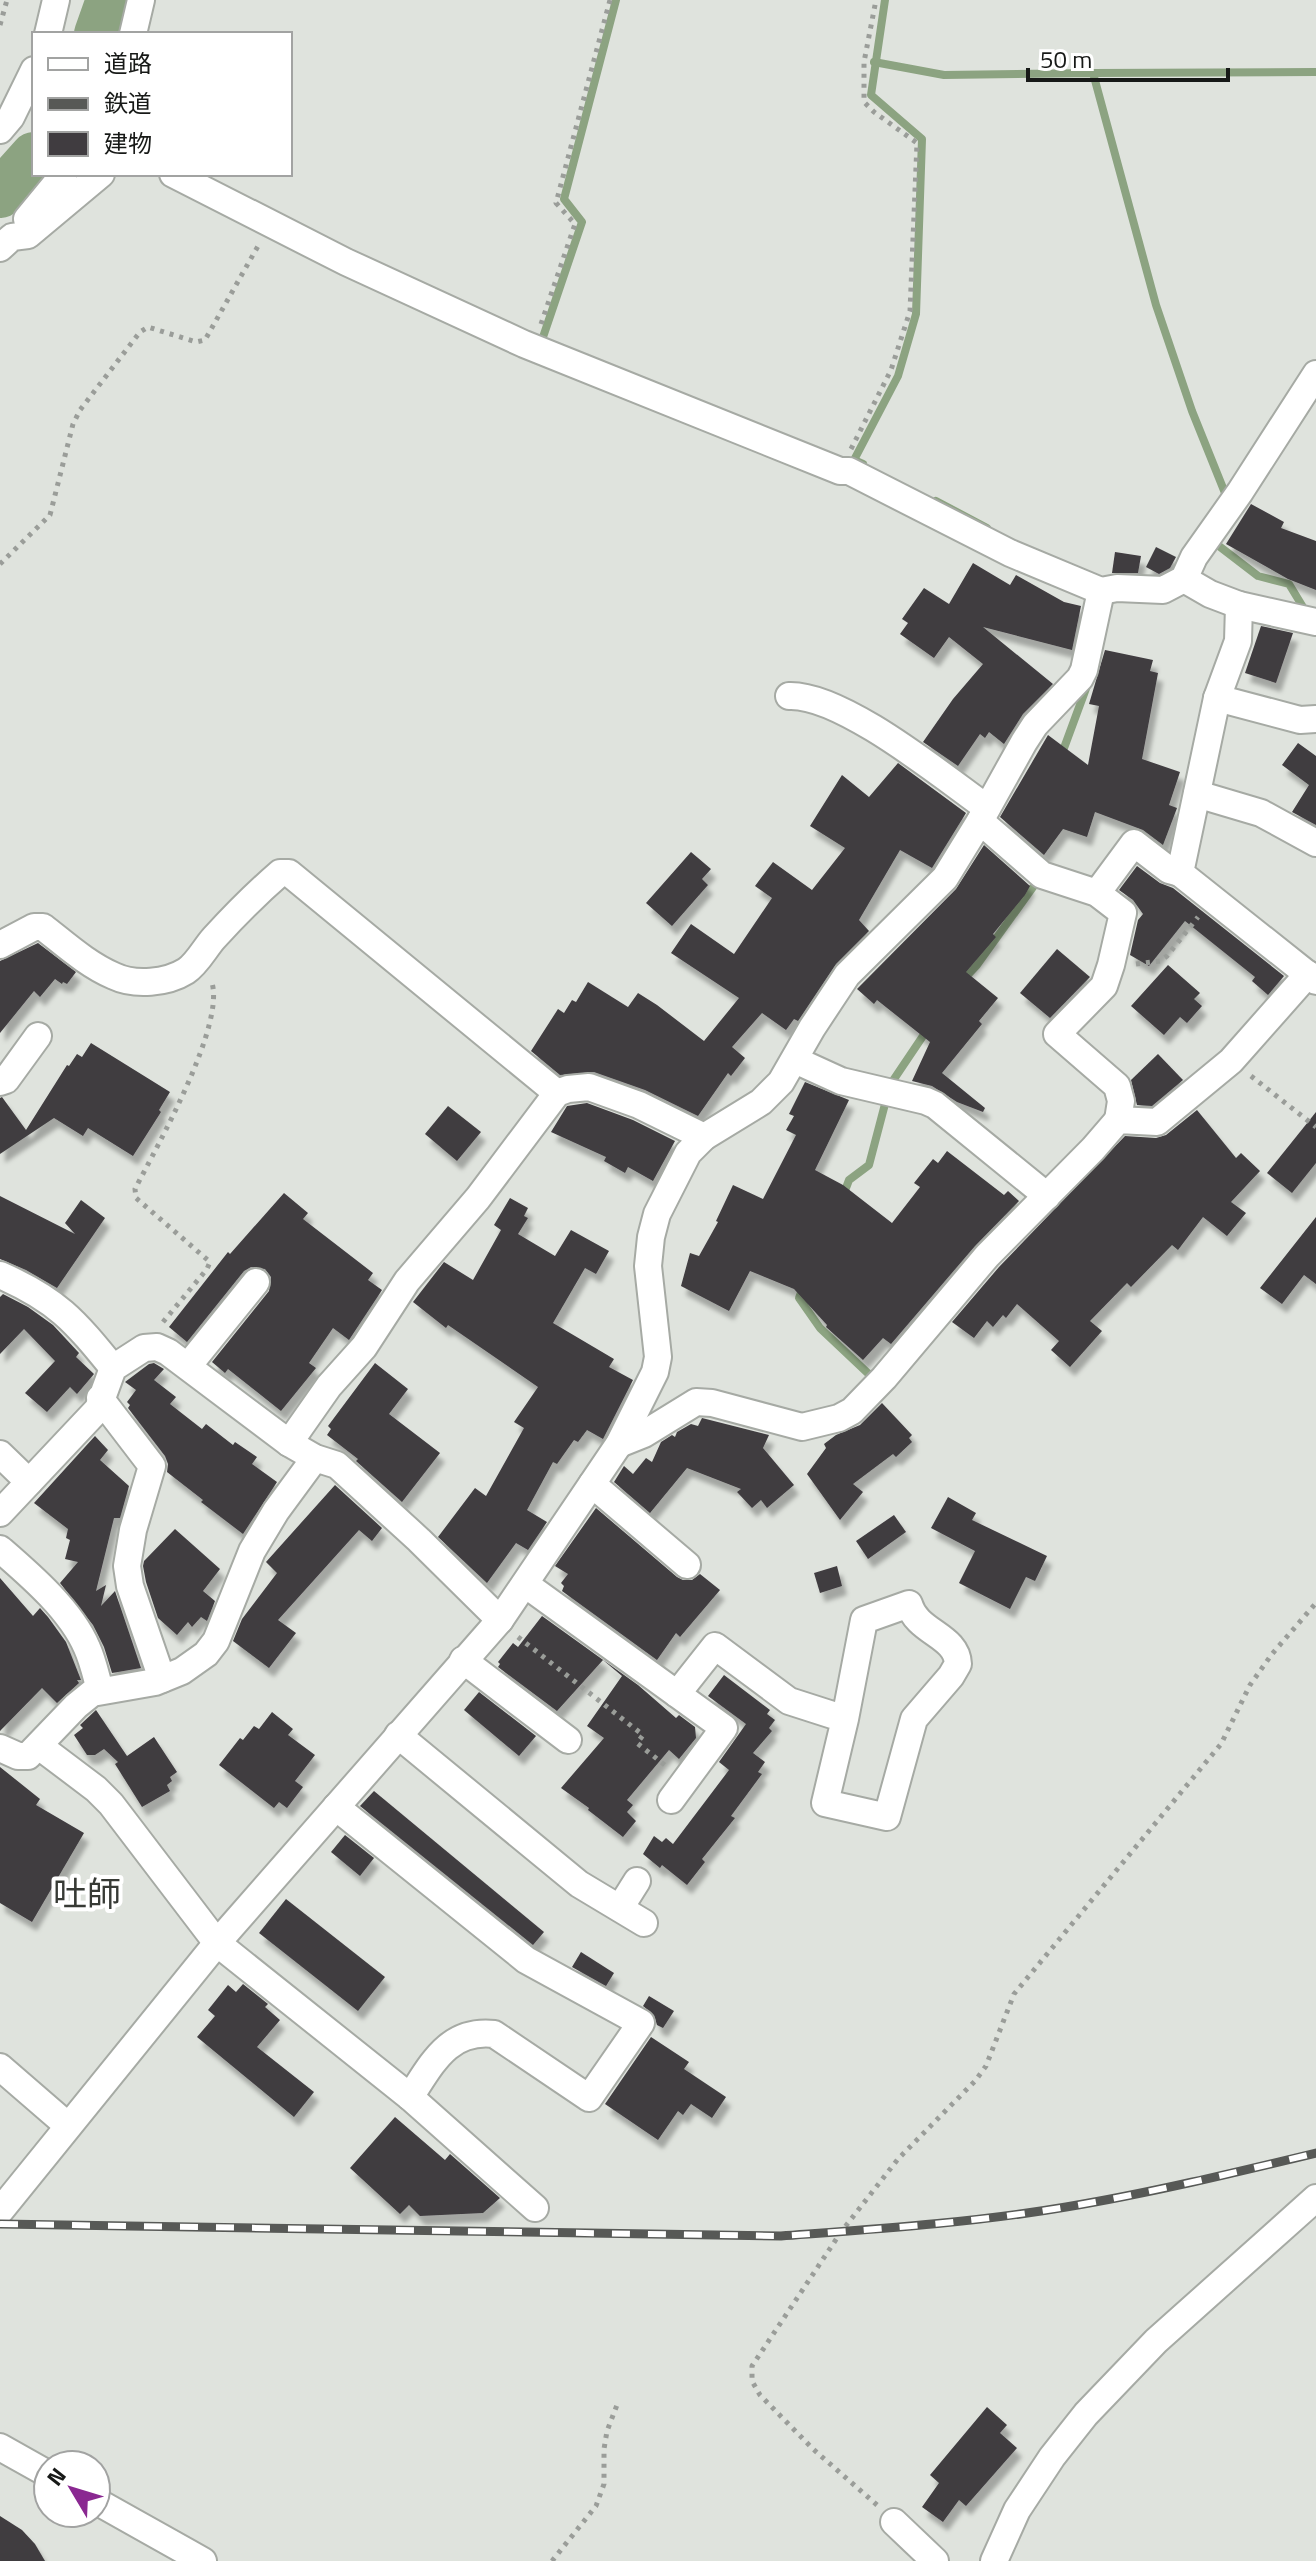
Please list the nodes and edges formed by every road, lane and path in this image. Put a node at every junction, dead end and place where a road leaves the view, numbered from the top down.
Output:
1 (7, 0) edge
2 (56, 0) edge
3 (141, 0) edge
4 (154, 0) edge
5 (610, 0) edge
6 (876, 0) edge
7 (0, 25) edge
8 (48, 32) edge
9 (133, 32) edge
10 (151, 32) edge
11 (32, 74) edge
12 (0, 130) edge
13 (62, 176) edge
14 (99, 176) edge
15 (177, 176) edge
16 (271, 224) junction
17 (6, 242) edge
18 (533, 348) junction
19 (1316, 374) edge
20 (840, 471) junction
21 (0, 564) edge
22 (1184, 579) junction
23 (1101, 591) junction
24 (1239, 605) junction
25 (1316, 622) edge
26 (789, 696) dead end
27 (1217, 698) junction
28 (1316, 719) edge
29 (1197, 794) junction
30 (984, 814) junction
31 (1316, 843) edge
32 (1180, 873) junction
33 (1097, 893) junction
34 (1213, 900) junction
35 (0, 945) edge
36 (201, 955) junction
37 (1111, 965) junction
38 (1312, 978) edge
39 (38, 1036) dead end
40 (795, 1060) junction
41 (1231, 1061) junction
42 (0, 1082) edge
43 (557, 1093) junction
44 (1118, 1120) junction
45 (1316, 1127) edge
46 (704, 1137) junction
47 (1047, 1196) junction
48 (0, 1275) edge
49 (256, 1282) dead end
50 (144, 1348) junction
51 (188, 1366) junction
52 (113, 1368) junction
53 (100, 1398) junction
54 (289, 1443) junction
55 (619, 1444) junction
56 (0, 1454) edge
57 (315, 1458) junction
58 (29, 1482) junction
59 (592, 1484) junction
60 (0, 1513) edge
61 (0, 1549) edge
62 (687, 1565) dead end
63 (525, 1584) junction
64 (1316, 1603) edge
65 (500, 1620) junction
66 (463, 1660) junction
67 (162, 1679) junction
68 (100, 1690) junction
69 (677, 1694) junction
70 (845, 1719) junction
71 (398, 1735) junction
72 (568, 1740) dead end
73 (39, 1746) junction
74 (0, 1748) edge
75 (678, 1790) joint
76 (336, 1807) junction
77 (637, 1881) dead end
78 (620, 1908) junction
79 (644, 1923) dead end
80 (217, 1943) junction
81 (0, 2067) edge
82 (410, 2097) junction
83 (67, 2125) junction
84 (1316, 2198) edge
85 (535, 2208) dead end
86 (0, 2211) edge
87 (617, 2405) dead end
88 (0, 2447) edge
89 (32, 2465) edge
90 (112, 2510) edge
91 (894, 2522) joint
92 (203, 2561) edge
93 (552, 2561) edge
94 (935, 2561) edge
95 (994, 2561) edge

1 - 7 path
2 - 8 street
3 - 9 street
4 - 10 street
5 - 18 path
6 - 20 path
11 - 12 street
13 - 17 street
14 - 17 street
15 - 16 street
16 - 18 street
16 - 21 path
18 - 20 street
19 - 22 street
20 - 23 street
22 - 23 street
22 - 24 street
23 - 30 street
24 - 25 street
24 - 27 street
26 - 30 street
27 - 28 street
27 - 29 street
29 - 31 street
29 - 32 street
30 - 33 street
30 - 40 street
32 - 33 street
32 - 34 street
33 - 37 street
34 - 37 path
34 - 38 street
35 - 36 street
36 - 43 street
36 - 50 path
37 - 44 street
38 - 41 street
39 - 42 street
40 - 46 street
40 - 47 street
41 - 44 street
41 - 45 path
43 - 46 street
43 - 54 street
44 - 47 street
46 - 55 street
47 - 55 street
48 - 52 street
49 - 51 street
50 - 51 street
50 - 52 street
51 - 54 street
52 - 53 street
53 - 58 street
53 - 67 street
54 - 57 street
55 - 59 street
56 - 58 street
57 - 65 street
57 - 67 street
58 - 60 street
59 - 62 street
59 - 63 street
61 - 68 street
63 - 65 street
63 - 69 street
64 - 91 path
65 - 66 street
65 - 75 path
66 - 71 street
66 - 72 street
67 - 68 street
68 - 73 street
69 - 70 street
69 - 75 street
70 - 70 street
71 - 76 street
71 - 78 street
73 - 74 street
73 - 80 street
76 - 80 street
76 - 82 street
77 - 78 street
78 - 79 street
80 - 82 street
80 - 83 street
81 - 83 street
82 - 85 street
83 - 86 street
84 - 95 street
87 - 93 path
88 - 89 street
90 - 92 street
91 - 94 street

